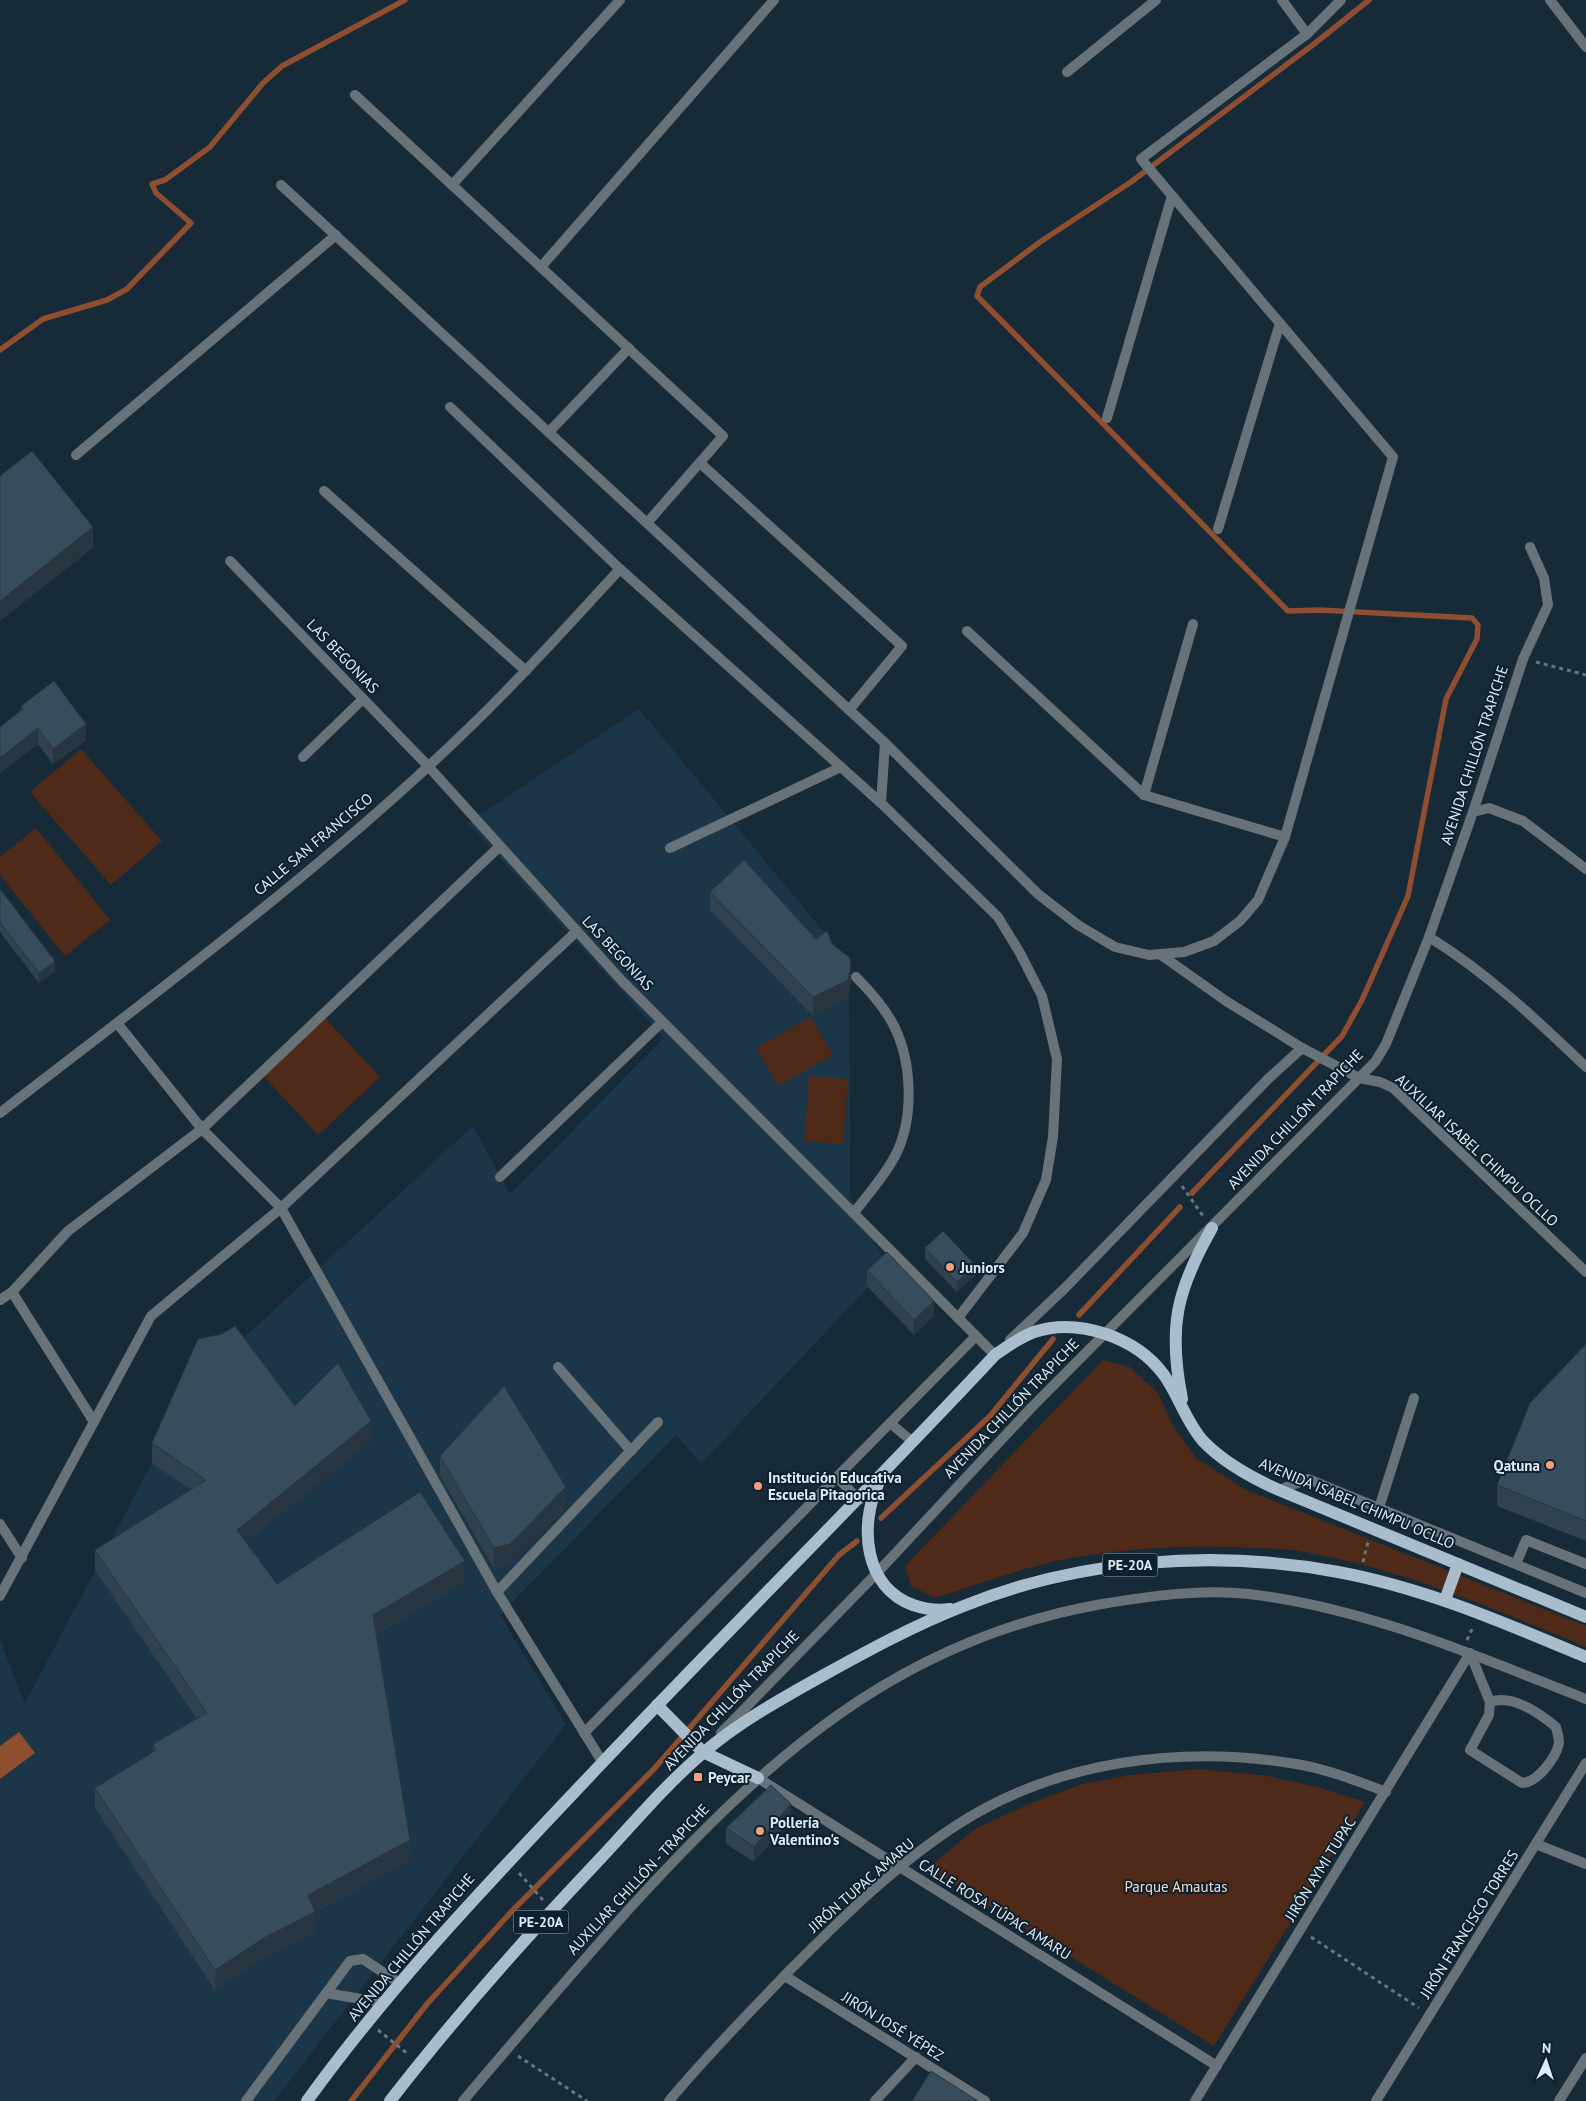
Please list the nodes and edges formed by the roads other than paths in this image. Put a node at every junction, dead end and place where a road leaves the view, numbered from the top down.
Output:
1 (620, 0) edge
2 (774, 0) edge
3 (1156, 0) edge
4 (1282, 0) edge
5 (1341, 0) edge
6 (1550, 0) edge
7 (1307, 34) junction
8 (1586, 47) edge
9 (1067, 72) dead end
10 (355, 95) dead end
11 (280, 184) dead end
12 (452, 185) junction
13 (1172, 196) junction
14 (336, 235) junction
15 (541, 267) junction
16 (1280, 323) junction
17 (629, 348) junction
18 (450, 407) dead end
19 (1106, 418) dead end
20 (549, 432) junction
21 (76, 455) dead end
22 (700, 463) junction
23 (324, 491) dead end
24 (647, 523) junction
25 (1218, 529) dead end
26 (1530, 547) dead end
27 (230, 561) dead end
28 (620, 569) junction
29 (1193, 624) dead end
30 (966, 631) dead end
31 (526, 671) junction
32 (363, 699) junction
33 (849, 710) junction
34 (885, 743) junction
35 (303, 757) dead end
36 (428, 766) junction
37 (841, 767) junction
38 (1144, 795) junction
39 (881, 803) junction
40 (1473, 812) junction
41 (1285, 837) junction
42 (500, 846) junction
43 (670, 848) dead end
44 (1586, 870) edge
45 (577, 931) junction
46 (1429, 937) junction
47 (1161, 955) junction
48 (856, 977) dead end
49 (662, 1022) junction
50 (117, 1023) junction
51 (1302, 1048) junction
52 (1586, 1067) edge
53 (1359, 1078) junction
54 (0, 1113) edge
55 (202, 1128) junction
56 (500, 1177) dead end
57 (281, 1208) junction
58 (854, 1213) junction
59 (1212, 1228) junction
60 (1586, 1272) edge
61 (12, 1292) junction
62 (0, 1300) edge
63 (958, 1318) junction
64 (1104, 1334) junction
65 (976, 1336) junction
66 (995, 1355) junction
67 (558, 1367) dead end
68 (1414, 1398) dead end
69 (1183, 1409) junction
70 (94, 1422) junction
71 (658, 1422) dead end
72 (890, 1423) junction
73 (913, 1442) junction
74 (631, 1451) junction
75 (837, 1477) junction
76 (881, 1477) junction
77 (1280, 1490) junction
78 (859, 1500) junction
79 (1379, 1508) junction
80 (0, 1524) edge
81 (22, 1558) junction
82 (1458, 1564) junction
83 (1516, 1564) junction
84 (1586, 1564) edge
85 (876, 1574) junction
86 (497, 1592) junction
87 (1586, 1593) edge
88 (0, 1596) edge
89 (1445, 1600) junction
90 (964, 1605) junction
91 (1586, 1617) edge
92 (1470, 1653) junction
93 (1586, 1657) edge
94 (1586, 1699) edge
95 (1490, 1702) junction
96 (657, 1704) junction
97 (584, 1733) junction
98 (703, 1752) junction
99 (603, 1763) junction
100 (1586, 1763) edge
101 (758, 1778) junction
102 (1386, 1792) junction
103 (1536, 1844) junction
104 (1586, 1864) edge
105 (900, 1867) junction
106 (785, 1976) junction
107 (399, 1983) junction
108 (326, 1993) junction
109 (384, 2003) junction
110 (916, 2057) junction
111 (1586, 2058) edge
112 (1217, 2066) junction
113 (247, 2100) edge
114 (307, 2101) edge
115 (390, 2101) edge
116 (463, 2101) edge
117 (669, 2101) edge
118 (875, 2101) edge
119 (985, 2101) edge
120 (1195, 2101) edge
121 (1376, 2101) edge
122 (1559, 2101) edge

1 - 12 street
2 - 15 street
3 - 9 street
4 - 7 street
5 - 7 street
6 - 8 street
7 - 13 street
10 - 12 street
11 - 14 street
12 - 15 street
13 - 16 street
13 - 19 street
14 - 20 street
14 - 21 street
15 - 17 street
16 - 25 street
16 - 41 street
17 - 20 street
17 - 22 street
18 - 28 street
20 - 24 street
22 - 24 street
22 - 33 street
23 - 31 street
24 - 33 street
26 - 40 street, AVENIDA CHILLÓN TRAPICHE
27 - 32 street, LAS BEGONIAS
28 - 31 street, CALLE SAN FRANCISCO
28 - 37 street
29 - 38 street
30 - 38 street
31 - 36 street, CALLE SAN FRANCISCO
32 - 35 street
32 - 36 street, LAS BEGONIAS
33 - 34 street
34 - 39 street
34 - 47 street
36 - 42 street, LAS BEGONIAS
36 - 50 street, CALLE SAN FRANCISCO
37 - 39 street
37 - 43 street
38 - 41 street
39 - 63 street
40 - 44 street
40 - 46 street, AVENIDA CHILLÓN TRAPICHE
41 - 47 street
42 - 45 street, LAS BEGONIAS
42 - 55 street
45 - 49 street, LAS BEGONIAS
45 - 57 street
46 - 52 street
46 - 53 street, AVENIDA CHILLÓN TRAPICHE
47 - 51 street, AUXILIAR ISABEL CHIMPU OCLLO
48 - 58 street
49 - 56 street
49 - 58 street, LAS BEGONIAS
50 - 54 street, CALLE SAN FRANCISCO
50 - 55 street
51 - 53 street, AUXILIAR ISABEL CHIMPU OCLLO
51 - 66 street, AVENIDA CHILLÓN TRAPICHE
53 - 59 street, AVENIDA CHILLÓN TRAPICHE
53 - 60 street, AUXILIAR ISABEL CHIMPU OCLLO
55 - 57 street
55 - 61 street
57 - 70 street
57 - 86 street
58 - 63 street, LAS BEGONIAS
59 - 64 street, AVENIDA CHILLÓN TRAPICHE
59 - 69 main road
61 - 62 street
61 - 70 street
63 - 65 street, LAS BEGONIAS
64 - 66 main road, AVENIDA ISABEL CHIMPU OCLLO
64 - 69 main road, AVENIDA ISABEL CHIMPU OCLLO
64 - 85 street, AVENIDA CHILLÓN TRAPICHE / PE-20A
65 - 66 street, LAS BEGONIAS
65 - 72 street
66 - 73 main road, AVENIDA CHILLÓN TRAPICHE
67 - 74 street
68 - 79 street
69 - 77 main road, AVENIDA ISABEL CHIMPU OCLLO
70 - 81 street
71 - 74 street
72 - 73 street
72 - 75 street
73 - 76 main road, AVENIDA CHILLÓN TRAPICHE
74 - 86 street
75 - 78 street
75 - 97 street
76 - 78 main road, AVENIDA CHILLÓN TRAPICHE
76 - 85 main road
77 - 79 street
77 - 82 main road, AVENIDA ISABEL CHIMPU OCLLO
78 - 96 main road, AVENIDA CHILLÓN TRAPICHE
79 - 83 street
80 - 81 street
81 - 88 street
82 - 89 main road
82 - 91 main road, AVENIDA ISABEL CHIMPU OCLLO
83 - 84 street
83 - 87 street
85 - 90 main road
85 - 98 street, AVENIDA CHILLÓN TRAPICHE / PE-20A
86 - 97 street
89 - 90 main road, PE-20A
89 - 93 main road, PE-20A
90 - 98 main road, PE-20A
92 - 94 street
92 - 95 street
92 - 101 street, AUXILIAR CHILLÓN - TRAPICHE
92 - 102 street, JIRÓN AYMI TUPAC
95 - 95 street
96 - 98 main road
96 - 99 main road, AVENIDA CHILLÓN TRAPICHE
97 - 99 street
98 - 101 main road
98 - 115 main road, AVENIDA CHILLÓN TRAPICHE / PE-20A
99 - 107 main road, AVENIDA CHILLÓN TRAPICHE
100 - 103 street, JIRÓN FRANCISCO TORRES
101 - 105 street, CALLE ROSA TÚPAC AMARU
101 - 116 street, AUXILIAR CHILLÓN - TRAPICHE
102 - 105 street, JIRÓN TUPAC AMARU
102 - 112 street, JIRÓN AYMI TUPAC
103 - 104 street
103 - 121 street, JIRÓN FRANCISCO TORRES
105 - 106 street, JIRÓN TUPAC AMARU
105 - 112 street, CALLE ROSA TÚPAC AMARU
106 - 110 street, JIRÓN JOSÉ YÉPEZ
106 - 117 street, JIRÓN TUPAC AMARU
107 - 108 street
107 - 109 main road, AVENIDA CHILLÓN TRAPICHE
108 - 109 street
108 - 113 street
109 - 114 main road, AVENIDA CHILLÓN TRAPICHE
110 - 118 street
110 - 119 street, JIRÓN JOSÉ YÉPEZ
111 - 122 street
112 - 120 street, JIRÓN AYMI TUPAC

